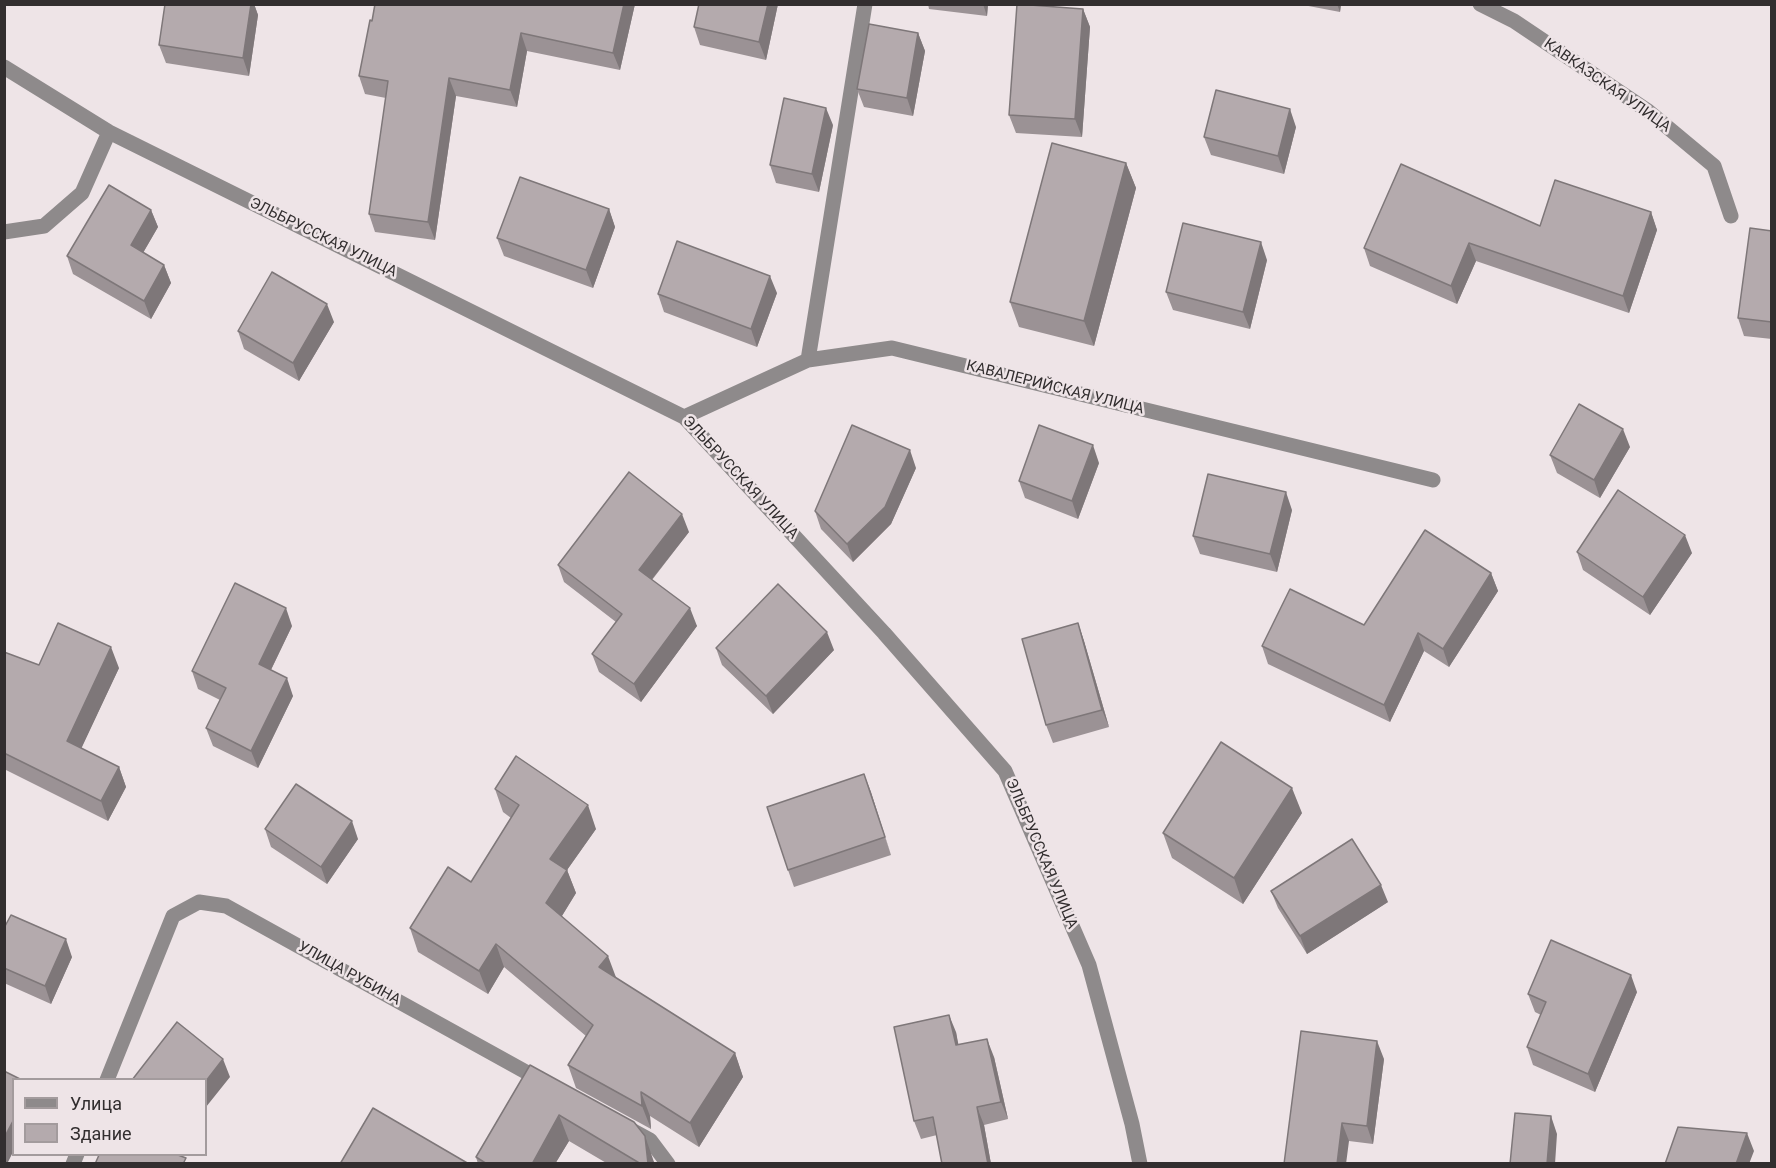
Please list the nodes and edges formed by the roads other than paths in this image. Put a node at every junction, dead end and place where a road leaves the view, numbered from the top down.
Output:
1 (865, 4) edge
2 (1480, 4) edge
3 (4, 67) edge
4 (109, 132) junction
5 (1731, 216) dead end
6 (4, 232) edge
7 (808, 360) junction
8 (684, 417) junction
9 (1434, 480) dead end
10 (108, 1078) edge
11 (557, 1089) edge
12 (619, 1123) edge
13 (668, 1164) edge
14 (1140, 1164) edge

1 - 7 street
2 - 5 street, КАВКАЗСКАЯ УЛИЦА
3 - 4 street, ЭЛЬБРУССКАЯ УЛИЦА
4 - 6 street
4 - 8 street, ЭЛЬБРУССКАЯ УЛИЦА
7 - 8 street, КАВАЛЕРИЙСКАЯ УЛИЦА
7 - 9 street, КАВАЛЕРИЙСКАЯ УЛИЦА
8 - 14 street, ЭЛЬБРУССКАЯ УЛИЦА
10 - 11 street, УЛИЦА РУБИНА
12 - 13 street

